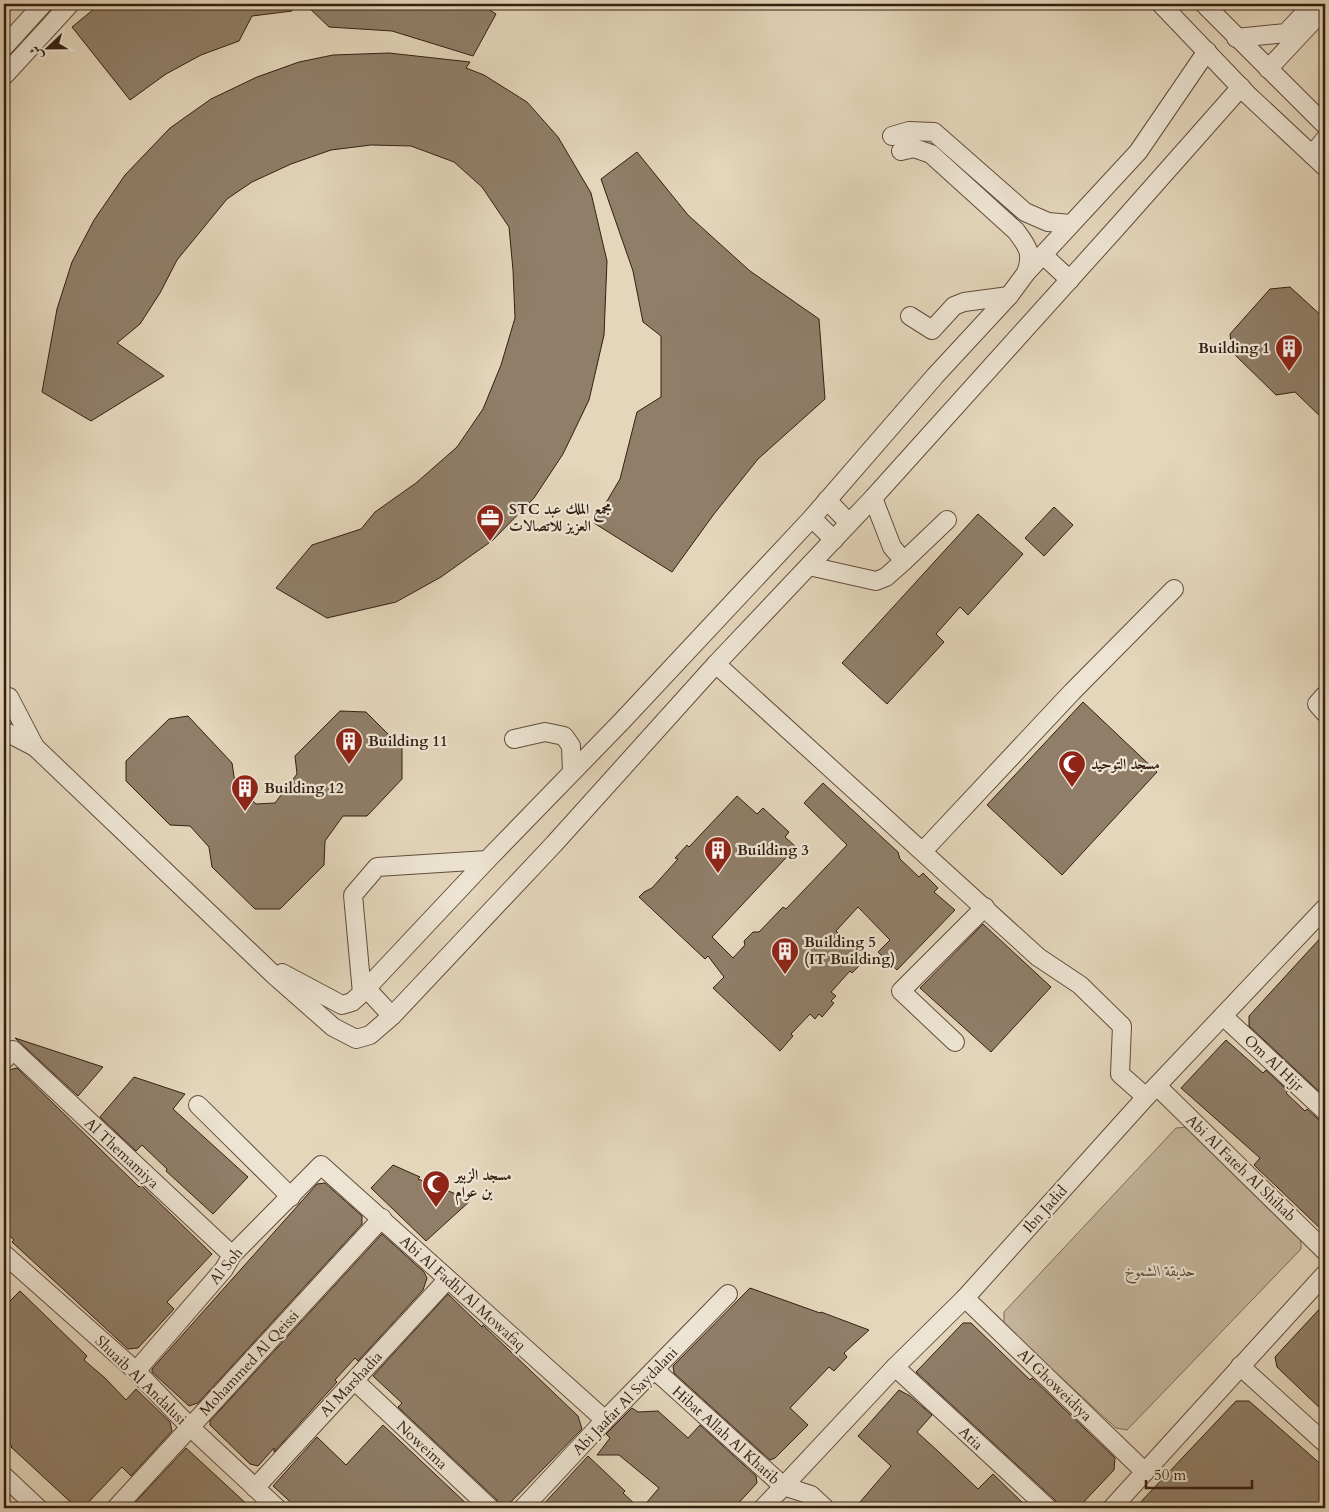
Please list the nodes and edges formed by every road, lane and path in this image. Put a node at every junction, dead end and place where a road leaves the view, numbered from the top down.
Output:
1 (31, 4) edge
2 (43, 4) edge
3 (70, 4) edge
4 (1162, 4) edge
5 (1204, 4) edge
6 (1313, 4) edge
7 (1325, 8) edge
8 (20, 29) junction
9 (1236, 38) junction
10 (4, 47) edge
11 (1207, 51) junction
12 (1268, 69) junction
13 (4, 76) edge
14 (1244, 90) junction
15 (1325, 125) edge
16 (892, 136) dead end
17 (1325, 139) edge
18 (902, 151) dead end
19 (1312, 155) junction
20 (1325, 167) edge
21 (1071, 224) junction
22 (1046, 251) junction
23 (1026, 274) junction
24 (1073, 276) junction
25 (1008, 296) junction
26 (910, 316) dead end
27 (873, 498) junction
28 (827, 500) junction
29 (812, 518) junction
30 (948, 520) dead end
31 (849, 523) junction
32 (834, 540) junction
33 (904, 561) junction
34 (809, 566) junction
35 (1174, 589) dead end
36 (716, 664) junction
37 (1325, 695) edge
38 (5, 698) edge
39 (1325, 713) edge
40 (4, 731) edge
41 (514, 739) dead end
42 (35, 747) junction
43 (572, 772) junction
44 (923, 852) junction
45 (487, 860) junction
46 (984, 906) junction
47 (1325, 908) edge
48 (254, 956) junction
49 (364, 990) junction
50 (392, 1016) junction
51 (1223, 1016) junction
52 (955, 1042) dead end
53 (8, 1055) edge
54 (1151, 1091) junction
55 (198, 1105) dead end
56 (1325, 1111) edge
57 (321, 1165) joint
58 (291, 1197) junction
59 (382, 1218) junction
60 (1325, 1250) edge
61 (4, 1254) edge
62 (232, 1255) junction
63 (1325, 1274) edge
64 (447, 1280) junction
65 (728, 1294) dead end
66 (965, 1298) junction
67 (1240, 1366) junction
68 (895, 1367) junction
69 (655, 1370) junction
70 (136, 1372) junction
71 (355, 1381) junction
72 (605, 1420) junction
73 (190, 1427) junction
74 (1325, 1443) edge
75 (1145, 1472) junction
76 (4, 1476) edge
77 (782, 1486) junction
78 (255, 1488) junction
79 (38, 1508) edge
80 (116, 1508) edge
81 (277, 1508) edge
82 (490, 1508) edge
83 (523, 1508) edge
84 (763, 1508) edge
85 (825, 1508) edge
86 (1048, 1508) edge
87 (1112, 1508) edge

1 - 8 street
2 - 8 street
3 - 13 street
4 - 11 street
5 - 9 street
6 - 9 street
7 - 12 street
8 - 10 street
9 - 12 street
11 - 14 street
11 - 21 street
12 - 15 street
14 - 19 street
14 - 24 street
16 - 21 street
17 - 19 street
18 - 23 street
19 - 20 street
21 - 22 street
22 - 23 street
22 - 24 street
23 - 25 street
24 - 27 street
25 - 26 street
25 - 28 street
27 - 31 street
27 - 33 street
28 - 29 street
28 - 31 street
29 - 32 street
29 - 43 street
30 - 33 street
31 - 32 street
32 - 34 street
33 - 34 street
34 - 36 street
35 - 44 street
36 - 44 street
36 - 50 street
37 - 39 street
38 - 42 street
40 - 42 street
41 - 43 street
42 - 48 street
43 - 45 street
44 - 46 street
45 - 49 street
45 - 49 street
46 - 52 street
46 - 54 street, Abi Al Fateh Al Shihab
47 - 51 street, Ibn Jadid
48 - 49 street
48 - 50 street
49 - 50 street
51 - 54 street, Ibn Jadid
51 - 56 street, Om Al Hijr
53 - 62 street, Al Themamiya
54 - 60 street, Abi Al Fateh Al Shihab
54 - 66 street, Ibn Jadid
55 - 58 street
57 - 58 street, Al Soh
57 - 59 street, Abi Al Fadhl Al Mowafaq
58 - 62 street, Al Soh
59 - 64 street, Abi Al Fadhl Al Mowafaq
59 - 73 street, Mohammed Al Qeissi
61 - 70 street, Shuaib Al Andalusi
62 - 70 street, Al Soh
63 - 67 street
64 - 71 street, Al Marshadia
64 - 72 street, Abi Al Fadhl Al Mowafaq
65 - 69 street, Abi Jaafar Al Saydalani
66 - 68 street, Ibn Jadid
66 - 75 street, Al Ghoweidiya
67 - 74 street
67 - 75 street
68 - 77 street, Ibn Jadid
68 - 86 street, Atia
69 - 72 street, Abi Jaafar Al Saydalani
69 - 77 street, Hibat Allah Al Khatib
70 - 73 street, Shuaib Al Andalusi
71 - 78 street, Al Marshadia
71 - 82 street, Noweima
72 - 83 street, Abi Jaafar Al Saydalani
73 - 78 street, Shuaib Al Andalusi
73 - 80 street, Mohammed Al Qeissi
75 - 87 street
76 - 79 street
77 - 84 street, Ibn Jadid
77 - 85 street, Hibat Allah Al Khatib
78 - 81 street, Shuaib Al Andalusi

